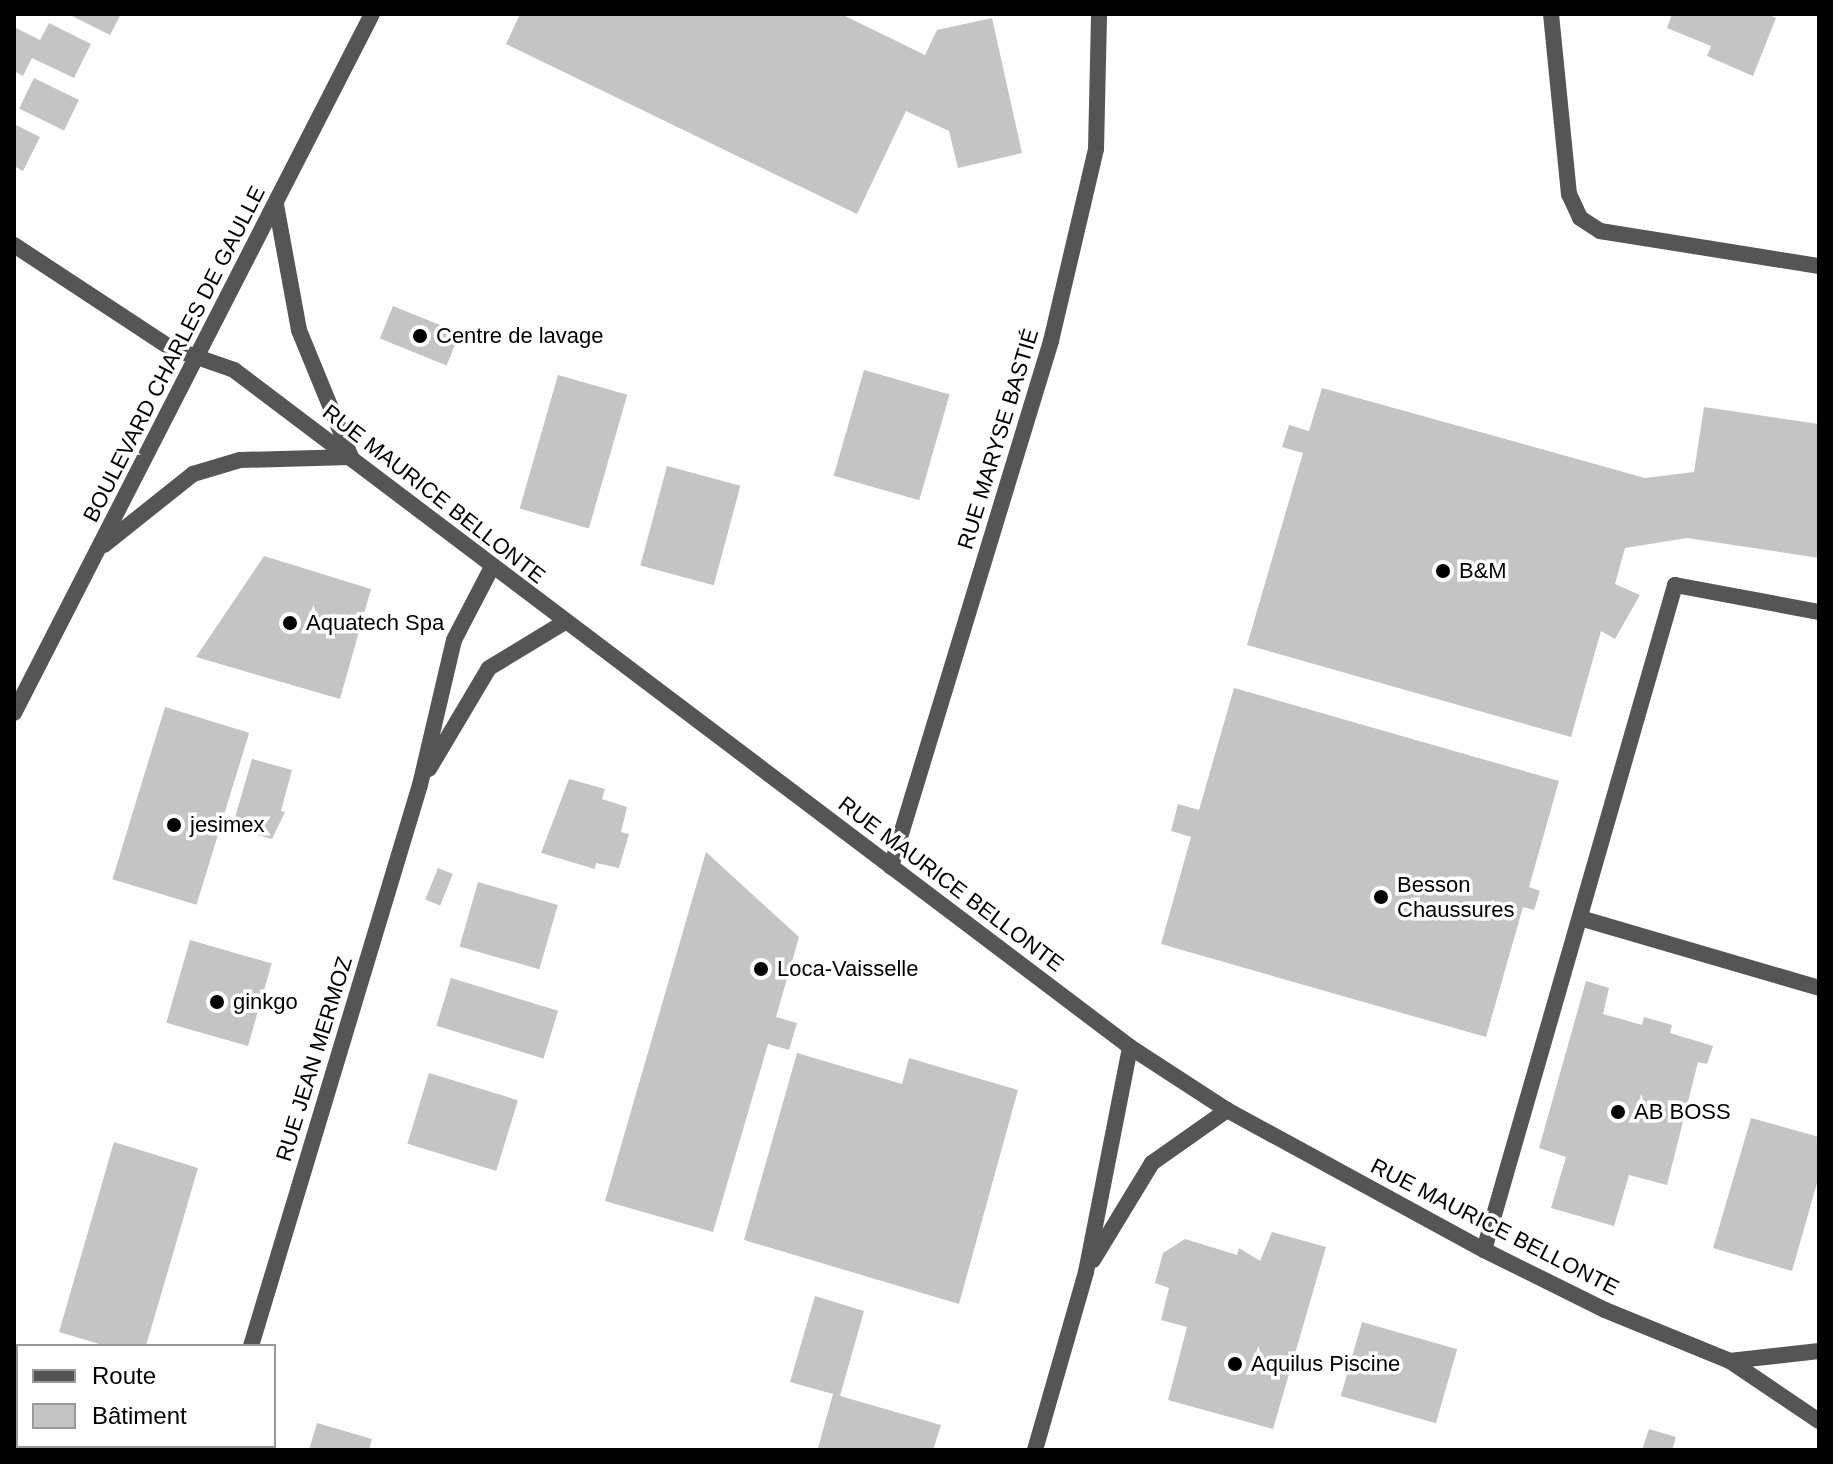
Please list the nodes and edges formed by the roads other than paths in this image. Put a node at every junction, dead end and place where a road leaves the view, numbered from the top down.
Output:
1 (372, 14) edge
2 (1099, 14) edge
3 (1551, 14) edge
4 (276, 205) junction
5 (14, 245) edge
6 (1819, 266) edge
7 (199, 357) junction
8 (351, 457) junction
9 (99, 550) junction
10 (492, 567) junction
11 (1819, 612) edge
12 (565, 622) junction
13 (14, 713) edge
14 (420, 785) junction
15 (891, 867) junction
16 (1580, 918) junction
17 (1819, 988) edge
18 (1130, 1047) junction
19 (1227, 1110) junction
20 (1484, 1250) junction
21 (1086, 1272) junction
22 (252, 1344) edge
23 (1819, 1351) edge
24 (1730, 1361) junction
25 (1819, 1421) edge
26 (1035, 1450) edge

1 - 4 street, BOULEVARD CHARLES DE GAULLE
2 - 15 street, RUE MARYSE BASTIÉ
3 - 6 street
4 - 7 street, BOULEVARD CHARLES DE GAULLE
4 - 8 street
5 - 7 street, RUE MAURICE BELLONTE
7 - 8 street, RUE MAURICE BELLONTE
7 - 9 street, BOULEVARD CHARLES DE GAULLE
8 - 9 street
8 - 10 street, RUE MAURICE BELLONTE
9 - 13 street, BOULEVARD CHARLES DE GAULLE
10 - 12 street, RUE MAURICE BELLONTE
10 - 14 street, RUE JEAN MERMOZ
11 - 16 street
12 - 14 street, RUE JEAN MERMOZ
12 - 15 street, RUE MAURICE BELLONTE
14 - 22 street, RUE JEAN MERMOZ
15 - 18 street, RUE MAURICE BELLONTE
16 - 17 street
16 - 20 street
18 - 19 street, RUE MAURICE BELLONTE
18 - 21 street
19 - 20 street, RUE MAURICE BELLONTE
19 - 21 street
20 - 24 street, RUE MAURICE BELLONTE
21 - 26 street
23 - 24 street
24 - 25 street, RUE MAURICE BELLONTE

